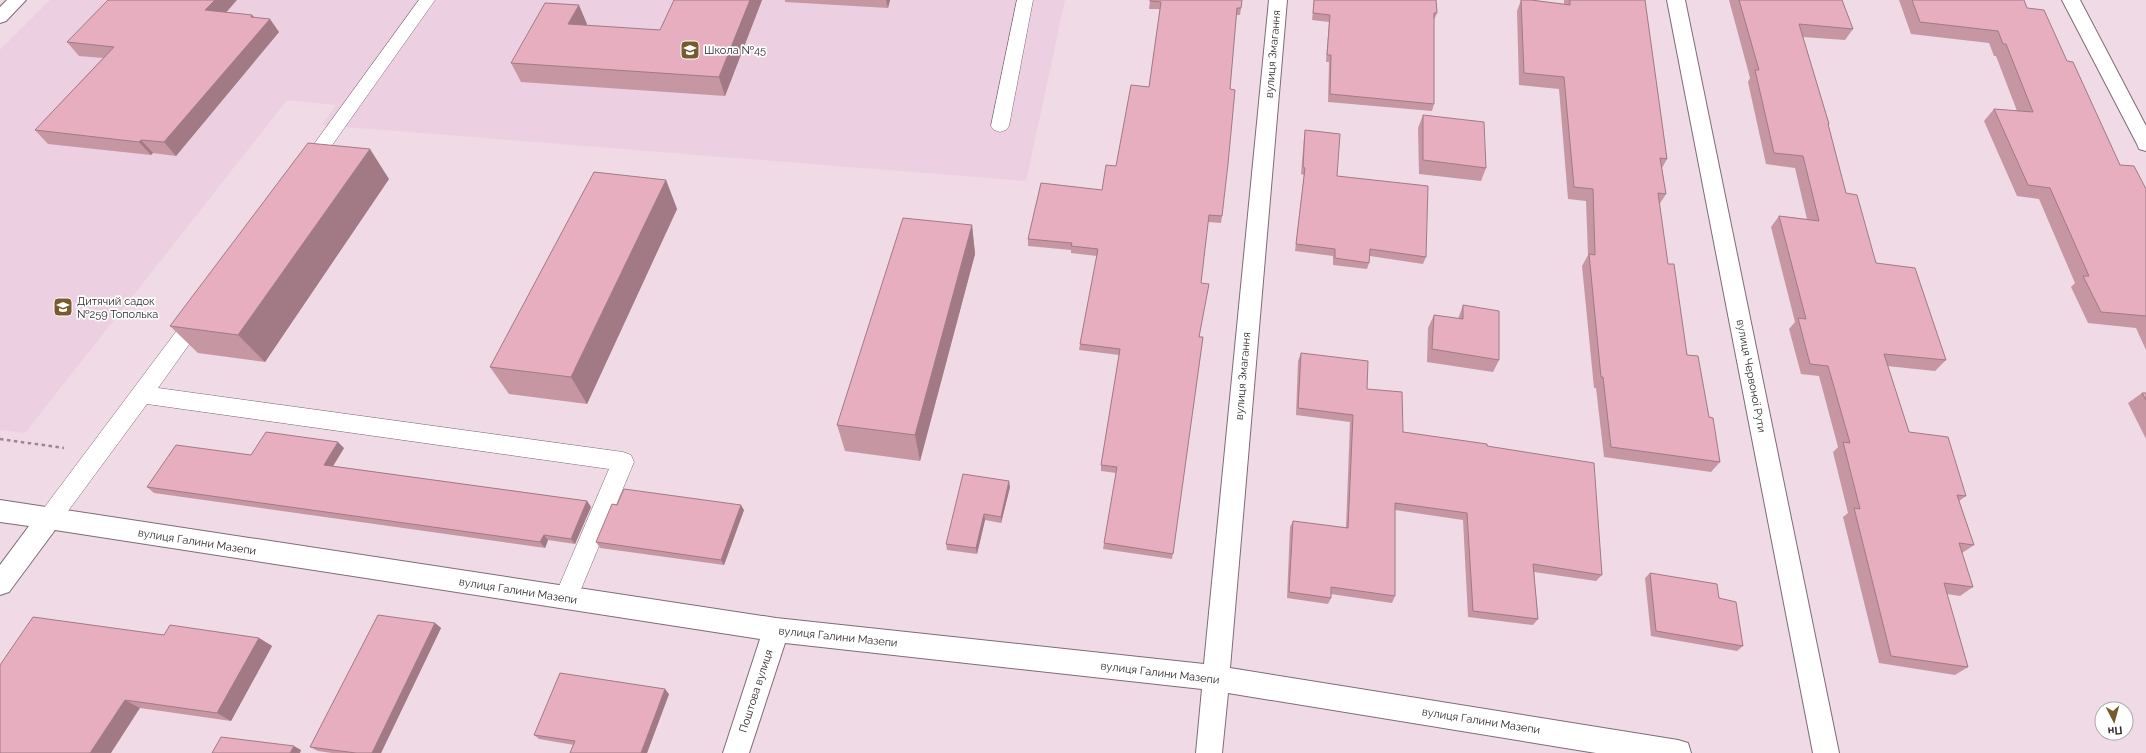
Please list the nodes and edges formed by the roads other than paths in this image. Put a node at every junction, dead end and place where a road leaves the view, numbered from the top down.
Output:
1 (17, 0) edge
2 (427, 0) edge
3 (1025, 0) edge
4 (1278, 0) edge
5 (1676, 0) edge
6 (2071, 0) edge
7 (0, 17) edge
8 (1000, 126) dead end
9 (2146, 144) edge
10 (299, 179) edge
11 (211, 300) edge
12 (141, 394) junction
13 (0, 511) edge
14 (49, 519) junction
15 (0, 584) edge
16 (566, 598) junction
17 (776, 630) junction
18 (1215, 678) junction
19 (736, 753) edge
20 (1209, 753) edge
21 (1678, 753) edge
22 (1826, 753) edge

1 - 7 street
2 - 10 lane
3 - 8 lane
4 - 18 street, вулиця Змагання
5 - 22 street, вулиця Червоної Рути
6 - 9 street
11 - 12 lane
12 - 14 lane
12 - 16 lane
13 - 14 street, вулиця Галини Мазепи
14 - 15 street
14 - 16 street, вулиця Галини Мазепи
16 - 17 street, вулиця Галини Мазепи
17 - 18 street, вулиця Галини Мазепи
17 - 19 street, Поштова вулиця
18 - 20 street, вулиця Змагання
18 - 21 street, вулиця Галини Мазепи

